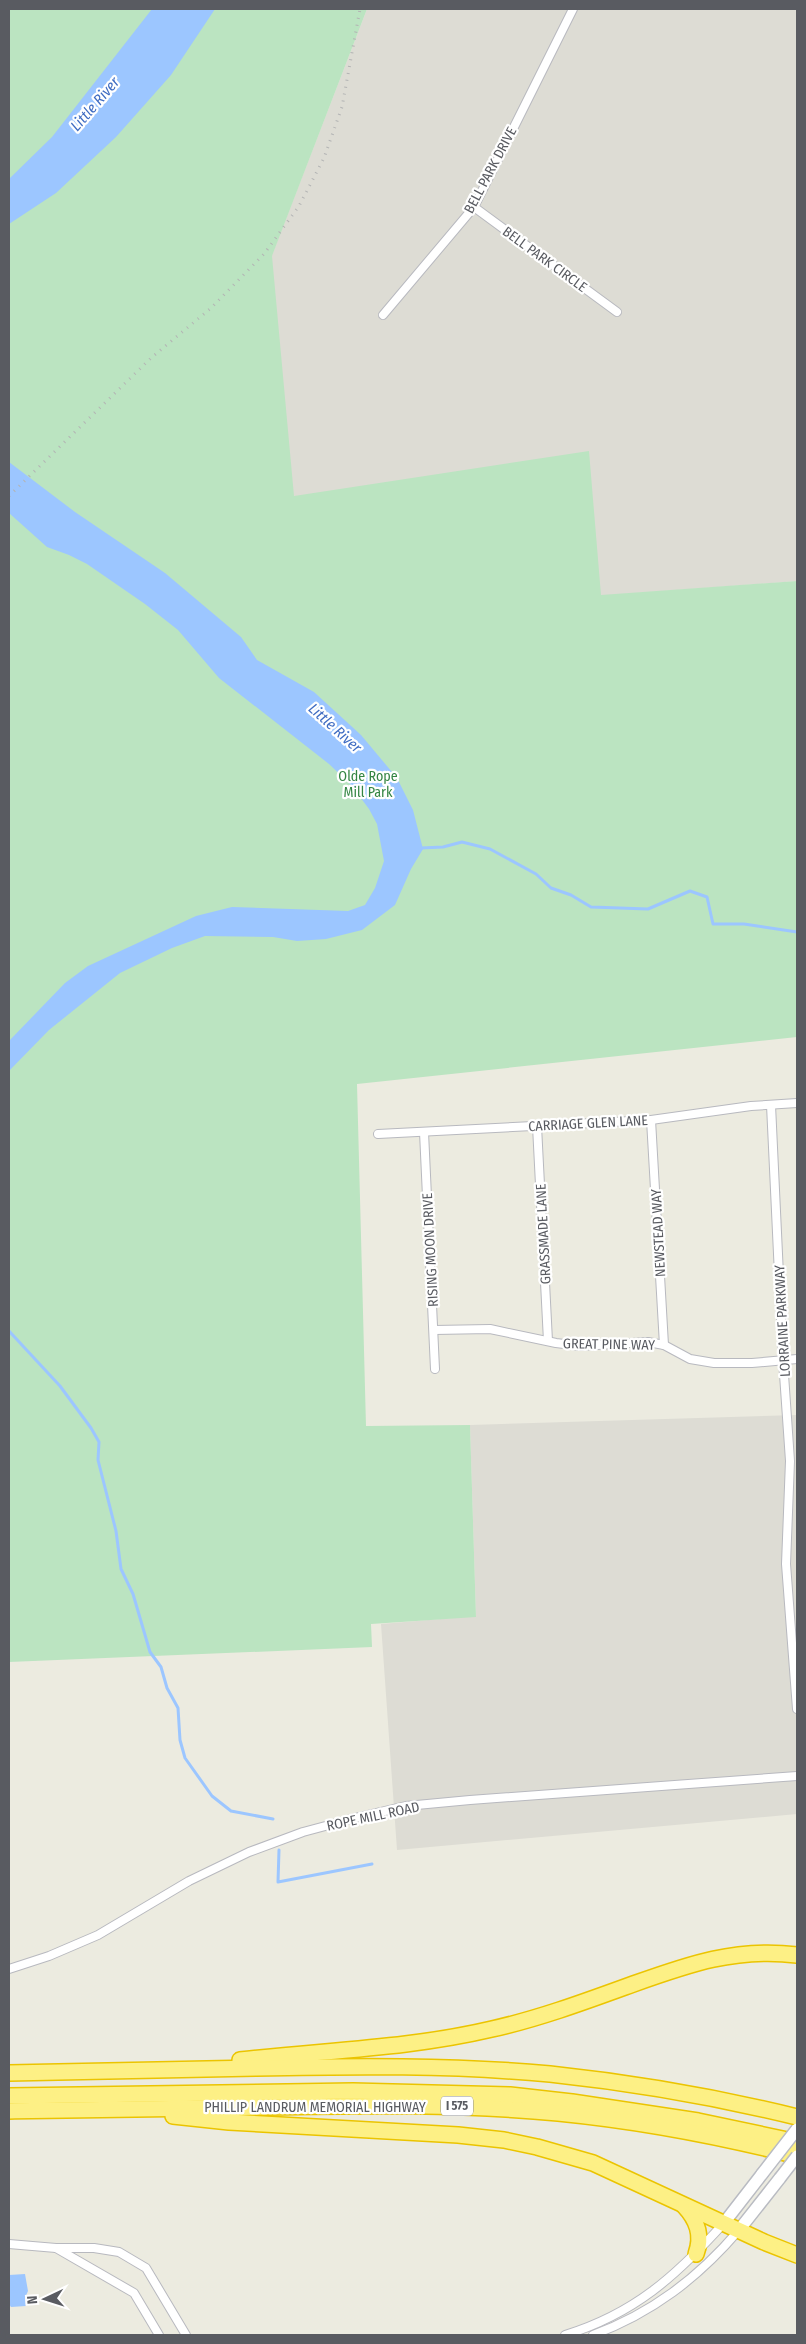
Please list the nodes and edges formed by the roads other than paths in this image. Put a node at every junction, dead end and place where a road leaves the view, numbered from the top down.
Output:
1 (573, 9) edge
2 (474, 207) junction
3 (617, 312) dead end
4 (384, 315) dead end
5 (797, 1103) edge
6 (770, 1105) junction
7 (651, 1120) junction
8 (537, 1126) junction
9 (424, 1132) junction
10 (378, 1134) dead end
11 (434, 1330) junction
12 (548, 1342) junction
13 (664, 1345) junction
14 (797, 1358) edge
15 (783, 1360) junction
16 (436, 1369) dead end
17 (797, 1709) edge
18 (797, 1776) edge
19 (797, 1955) edge
20 (9, 1969) edge
21 (150, 2070) junction
22 (9, 2073) edge
23 (9, 2096) edge
24 (113, 2109) junction
25 (9, 2110) edge
26 (797, 2117) edge
27 (797, 2129) edge
28 (797, 2142) edge
29 (797, 2156) edge
30 (681, 2204) junction
31 (724, 2223) junction
32 (739, 2230) junction
33 (9, 2244) edge
34 (56, 2248) junction
35 (696, 2254) junction
36 (797, 2255) edge
37 (159, 2335) edge
38 (186, 2335) edge
39 (565, 2335) edge
40 (593, 2335) edge

1 - 2 street, BELL PARK DRIVE
2 - 3 street, BELL PARK CIRCLE
2 - 4 street, BELL PARK DRIVE
5 - 6 street, CARRIAGE GLEN LANE
6 - 7 street, CARRIAGE GLEN LANE
6 - 15 street, LORRAINE PARKWAY
7 - 8 street, CARRIAGE GLEN LANE
7 - 13 street, NEWSTEAD WAY
8 - 9 street, CARRIAGE GLEN LANE
8 - 12 street, GRASSMADE LANE
9 - 10 street, CARRIAGE GLEN LANE
9 - 11 street, RISING MOON DRIVE
11 - 12 street, GREAT PINE WAY
11 - 16 street, RISING MOON DRIVE
12 - 13 street, GREAT PINE WAY
13 - 15 street, GREAT PINE WAY
14 - 15 street, GREAT PINE WAY
15 - 17 street, LORRAINE PARKWAY
18 - 20 street, ROPE MILL ROAD
19 - 21 highway
21 - 22 highway
21 - 26 highway
23 - 28 highway
24 - 25 highway, PHILLIP LANDRUM MEMORIAL HIGHWAY / I 575
24 - 29 highway, PHILLIP LANDRUM MEMORIAL HIGHWAY / I 575
24 - 30 highway
27 - 31 main road, bridge
29 - 32 main road, bridge
30 - 31 highway
30 - 35 highway
31 - 32 highway
31 - 35 street
32 - 36 highway
32 - 40 street
33 - 34 street
34 - 37 street
34 - 38 street
35 - 39 street

